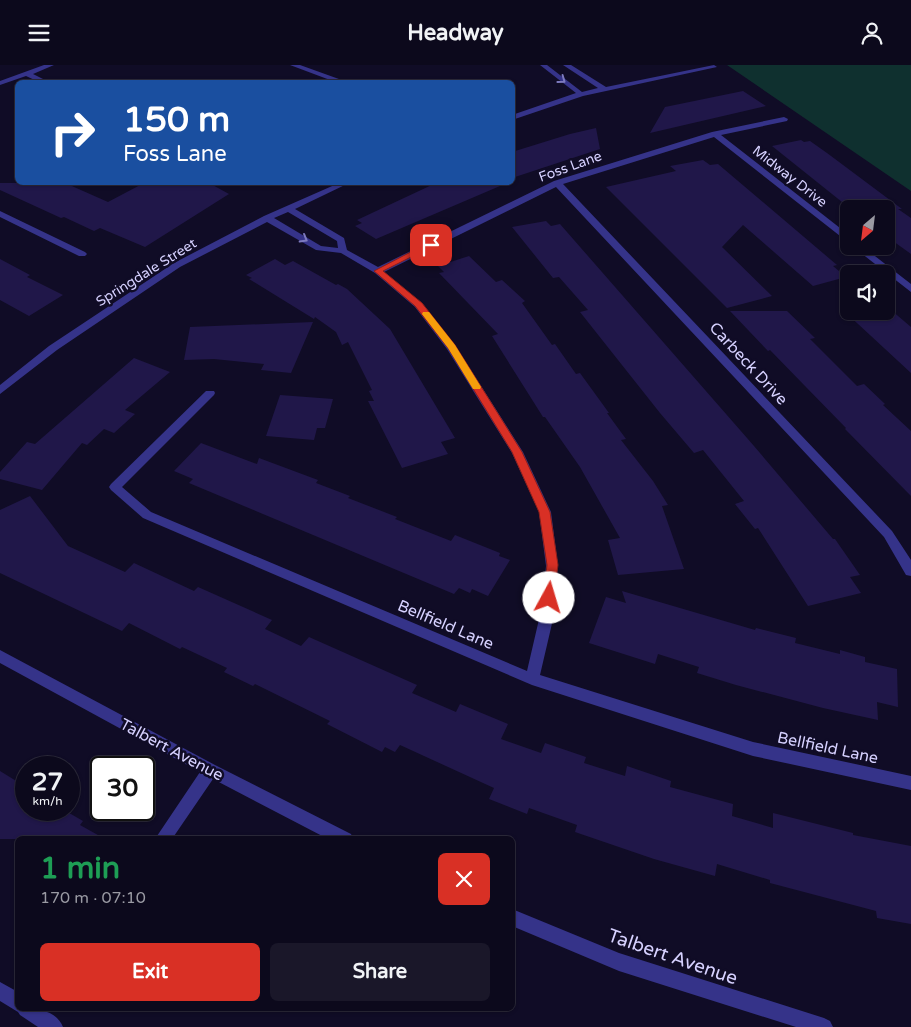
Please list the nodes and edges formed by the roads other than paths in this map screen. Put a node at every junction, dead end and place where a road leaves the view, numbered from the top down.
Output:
1 (51, 65) edge
2 (293, 65) edge
3 (544, 65) edge
4 (566, 65) edge
5 (714, 67) dead end
6 (25, 73) junction
7 (41, 80) edge
8 (338, 80) edge
9 (0, 83) edge
10 (604, 89) junction
11 (581, 94) junction
12 (515, 117) edge
13 (784, 119) dead end
14 (714, 134) junction
15 (557, 183) junction
16 (340, 185) edge
17 (288, 208) junction
18 (0, 214) edge
19 (268, 219) junction
20 (840, 233) edge
21 (343, 251) junction
22 (82, 254) dead end
23 (868, 255) edge
24 (378, 271) junction
25 (911, 289) edge
26 (0, 389) edge
27 (210, 393) dead end
28 (911, 571) edge
29 (0, 656) edge
30 (532, 679) junction
31 (210, 771) junction
32 (911, 783) edge
33 (165, 836) edge
34 (339, 836) edge
35 (515, 918) edge
36 (0, 991) edge
37 (15, 1001) edge
38 (824, 1027) edge

1 - 6 street
2 - 8 street
3 -> 11 street
4 - 10 street
5 - 10 street
6 - 7 street
6 - 9 street
10 - 11 street
11 - 12 street
13 - 14 street, Foss Lane
14 - 15 street, Foss Lane
14 - 20 street, Midway Drive
15 - 24 street, Foss Lane
15 - 28 street, Carbeck Drive
16 - 17 street, Springdale Street
17 - 19 street, Springdale Street
17 - 21 street
18 - 22 street
19 -> 21 street
19 - 26 street, Springdale Street
21 - 24 street
23 - 25 street
24 - 30 street
27 - 30 street, Bellfield Lane
29 - 31 street, Talbert Avenue
30 - 32 street, Bellfield Lane
31 - 33 street
31 - 34 street, Talbert Avenue
35 - 38 street, Talbert Avenue
36 - 37 street

